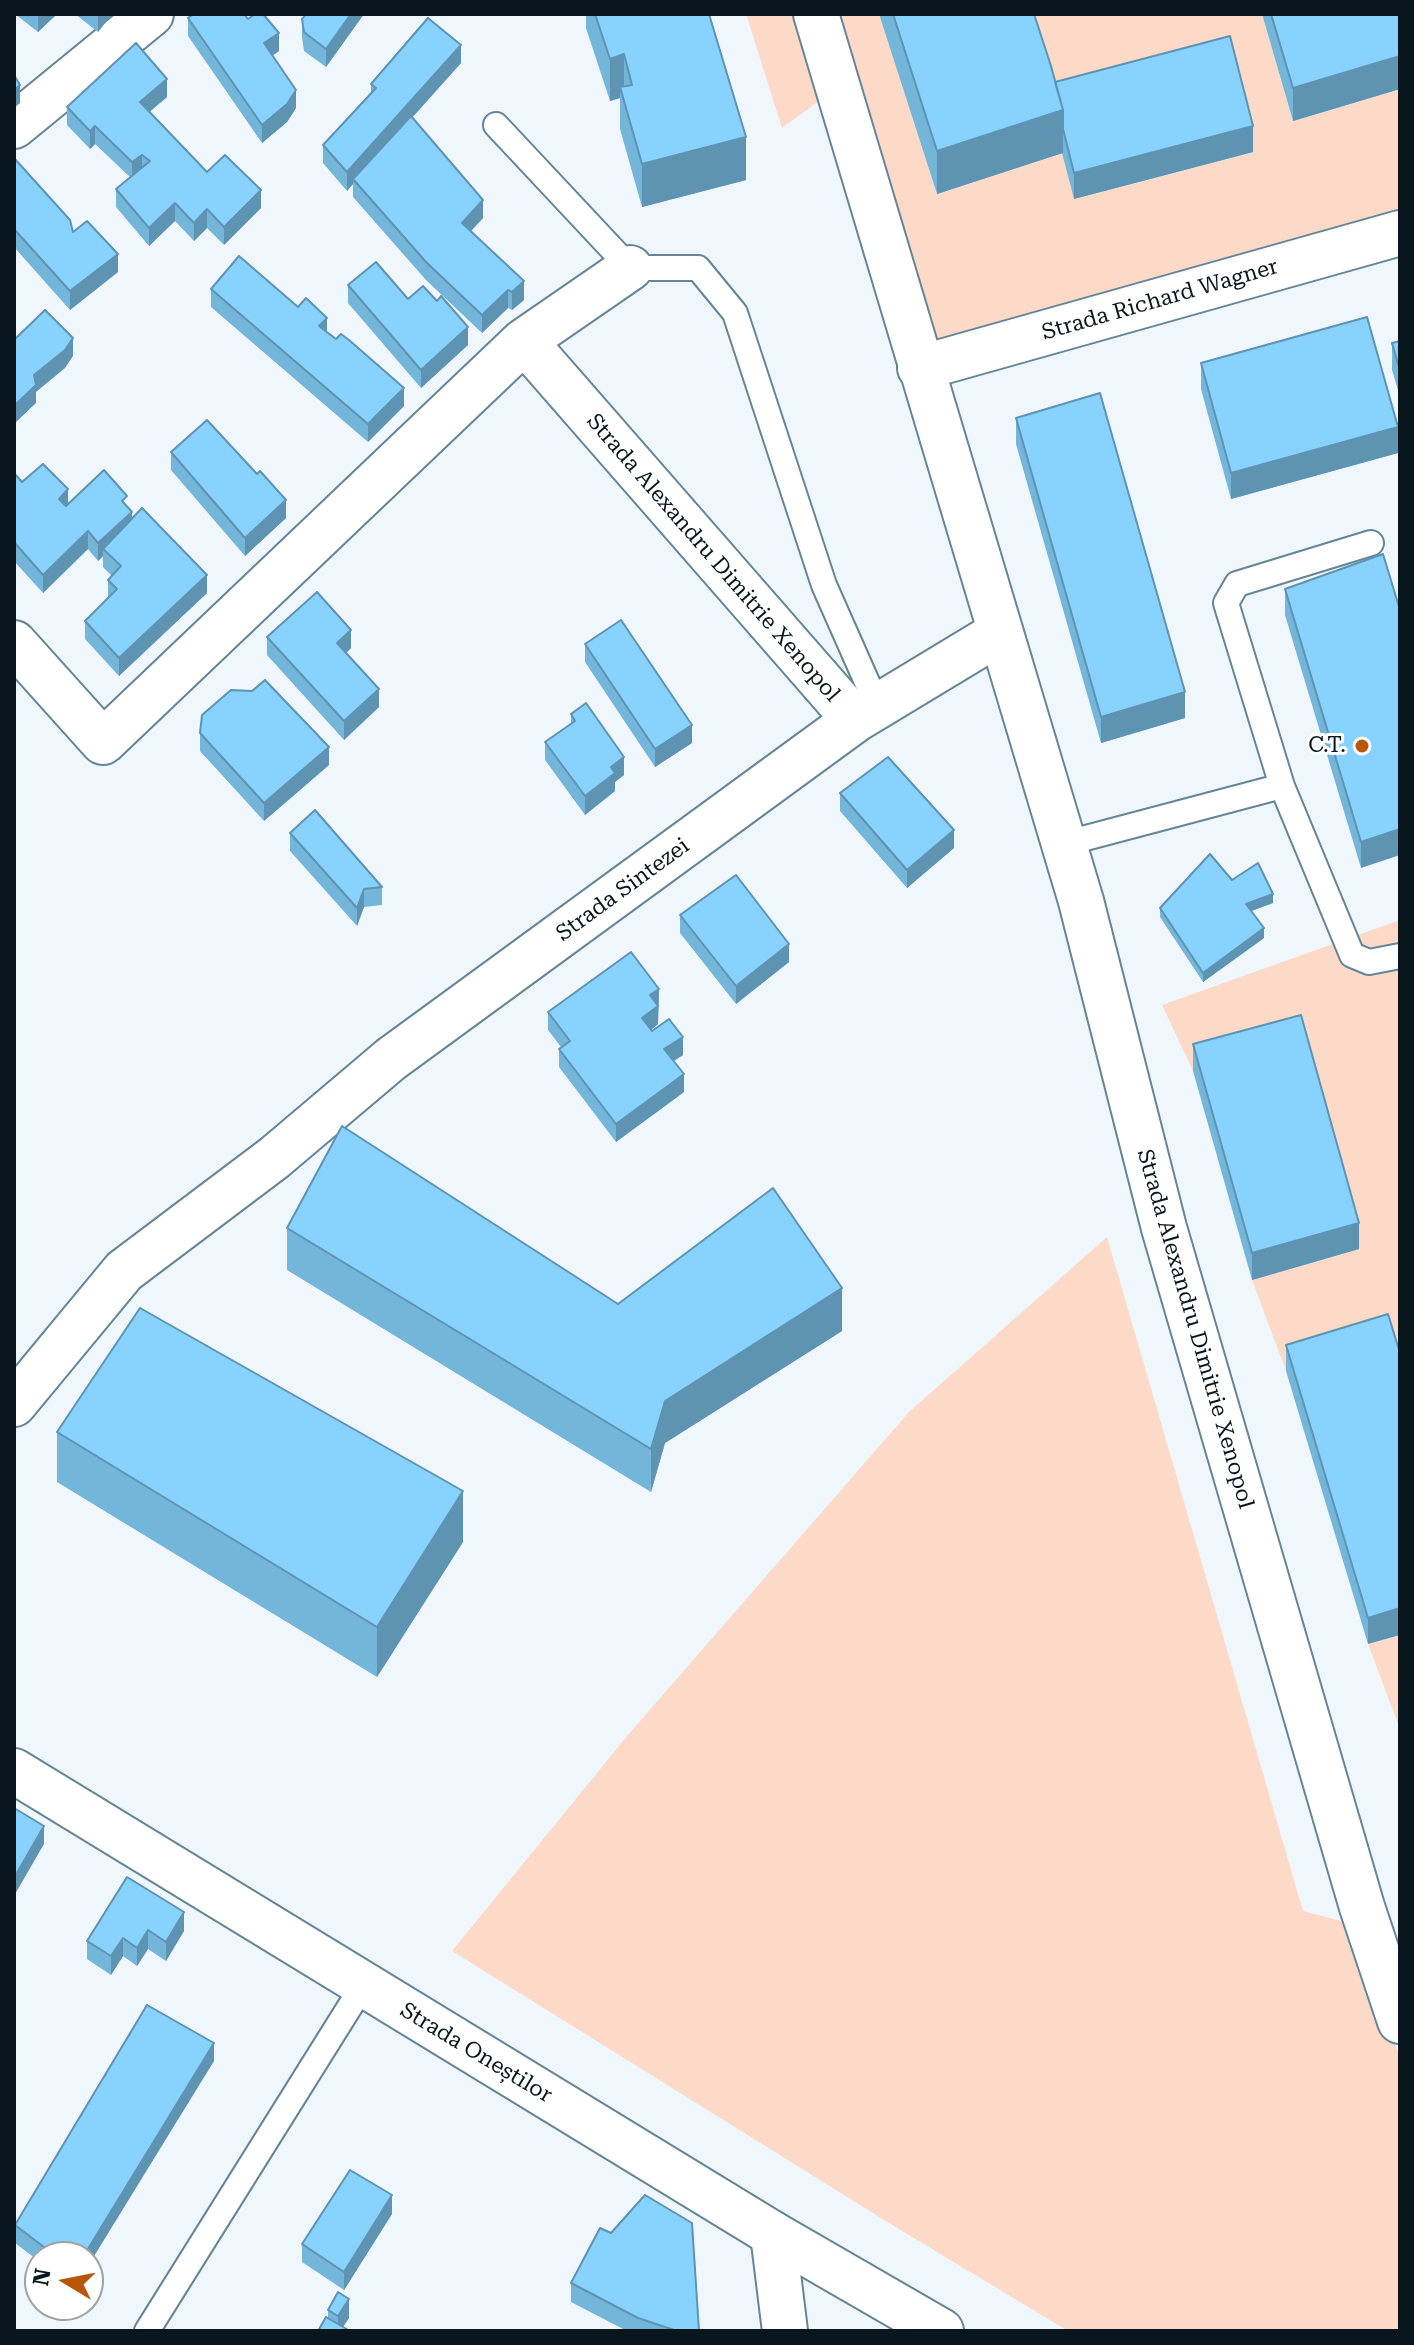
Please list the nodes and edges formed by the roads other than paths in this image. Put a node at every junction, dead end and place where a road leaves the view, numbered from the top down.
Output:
1 (151, 14) edge
2 (816, 14) edge
3 (496, 125) dead end
4 (14, 126) edge
5 (1400, 233) edge
6 (630, 268) junction
7 (524, 341) junction
8 (920, 368) junction
9 (1371, 543) dead end
10 (999, 633) junction
11 (14, 643) edge
12 (867, 714) junction
13 (1282, 786) junction
14 (1063, 844) junction
15 (1400, 956) edge
16 (14, 1404) edge
17 (14, 1771) edge
18 (364, 1984) junction
19 (1400, 2021) edge
20 (773, 2234) junction
21 (147, 2331) edge
22 (785, 2331) edge
23 (941, 2331) edge

1 - 4 street
2 - 8 street, Strada Alexandru Dimitrie Xenopol
3 - 6 lane
5 - 8 street, Strada Richard Wagner
6 - 7 street
6 - 12 lane
7 - 11 street
7 - 12 street, Strada Alexandru Dimitrie Xenopol
8 - 10 street, Strada Alexandru Dimitrie Xenopol
9 - 13 lane
10 - 12 street
10 - 14 street, Strada Alexandru Dimitrie Xenopol
12 - 16 street, Strada Sintezei
13 - 14 lane
13 - 15 lane
14 - 19 street, Strada Alexandru Dimitrie Xenopol
17 - 18 street, Strada Oneștilor
18 - 20 street, Strada Oneștilor
18 - 21 lane
20 - 22 street
20 - 23 street, Strada Oneștilor

